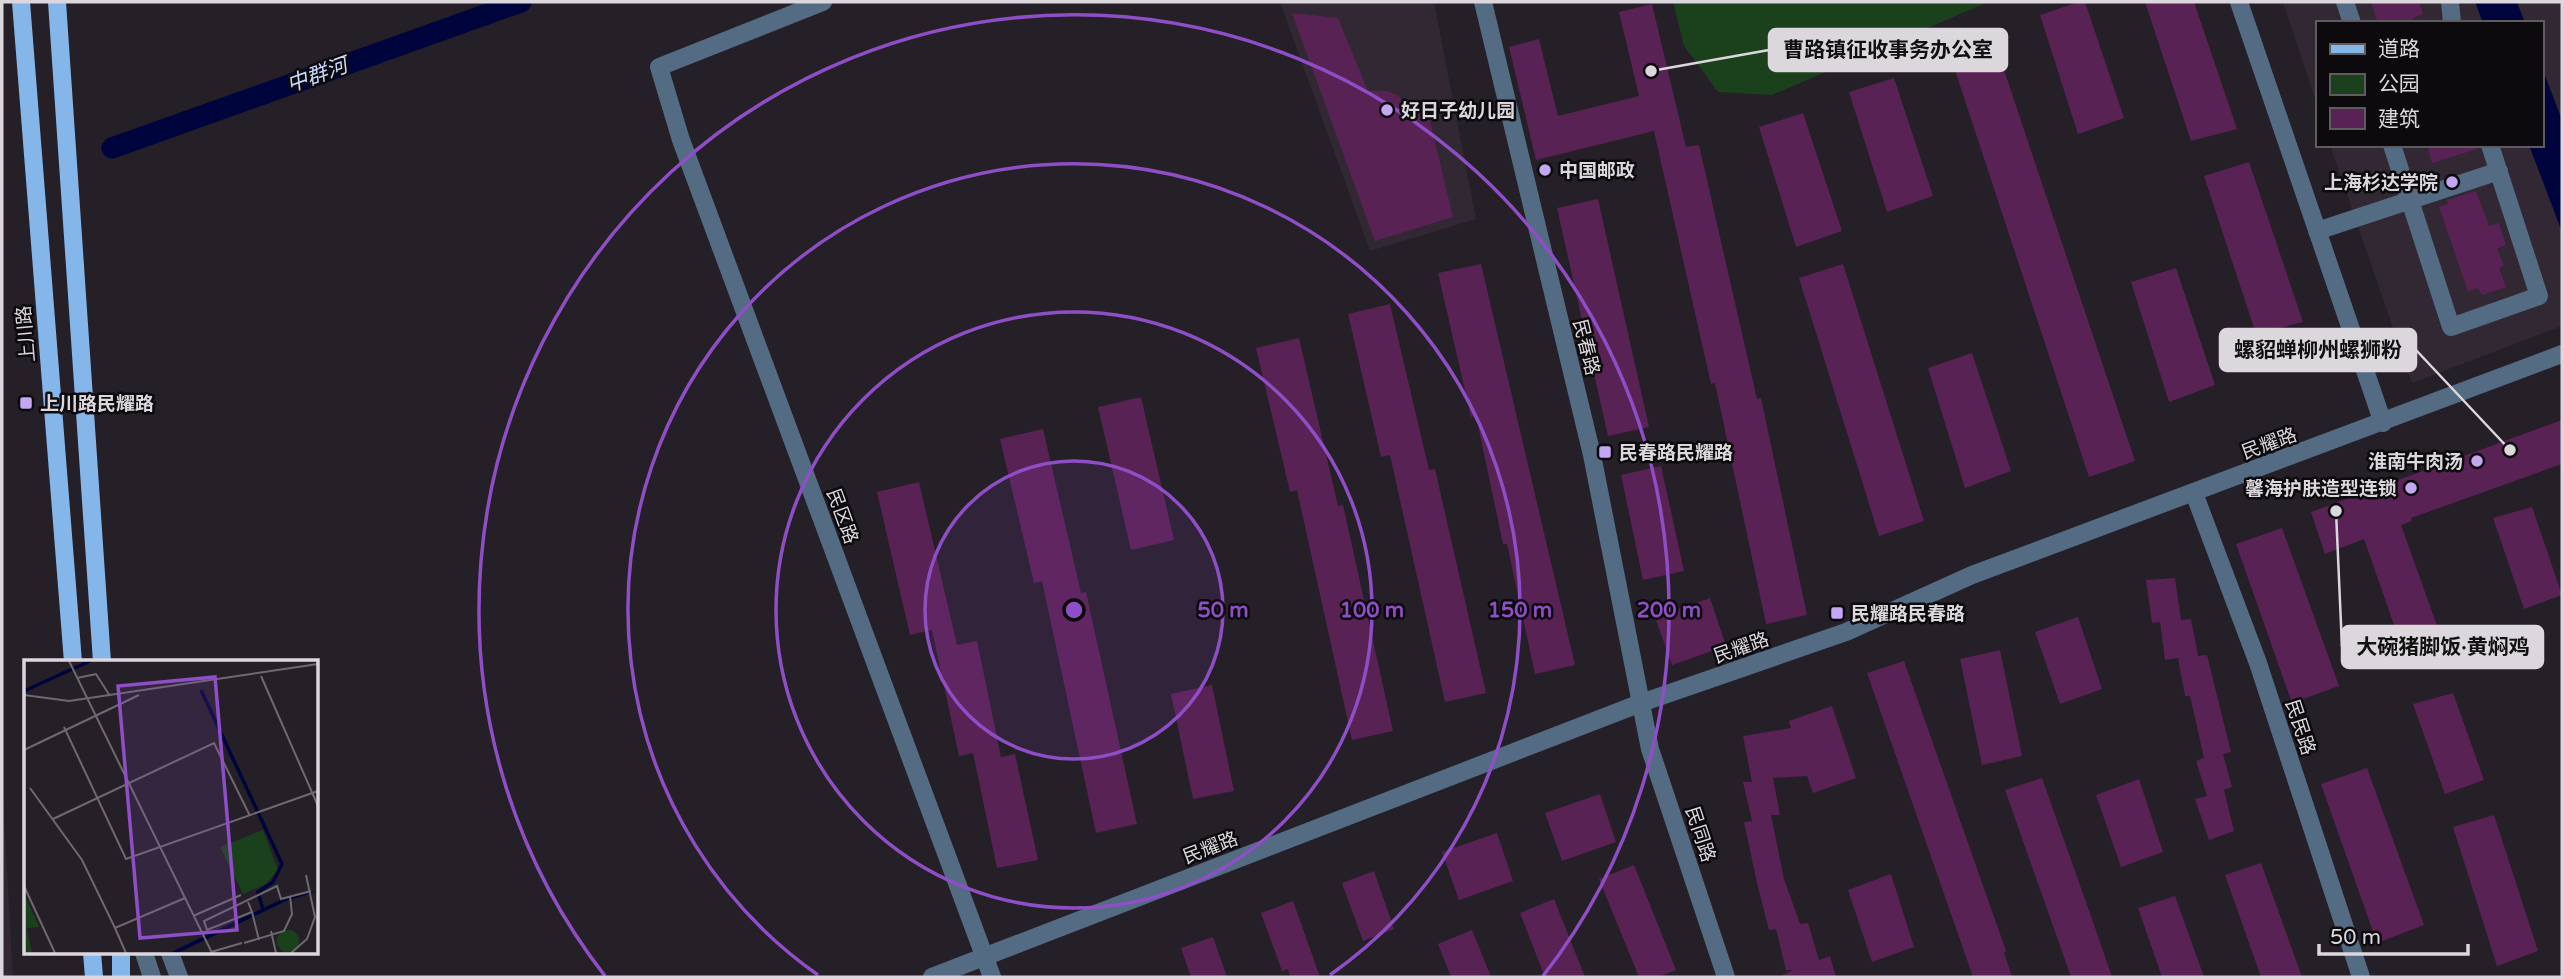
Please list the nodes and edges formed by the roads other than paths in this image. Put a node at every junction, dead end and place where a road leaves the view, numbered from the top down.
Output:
1 (22, 2) edge
2 (57, 2) edge
3 (823, 2) edge
4 (1483, 2) edge
5 (2239, 2) edge
6 (2345, 2) edge
7 (2450, 2) edge
8 (2351, 21) edge
9 (2452, 21) edge
10 (2393, 147) edge
11 (2491, 147) edge
12 (2499, 172) junction
13 (2410, 202) junction
14 (2317, 232) junction
15 (2562, 354) edge
16 (2383, 424) junction
17 (2194, 493) junction
18 (73, 660) edge
19 (102, 660) edge
20 (1641, 703) junction
21 (92, 954) edge
22 (121, 954) edge
23 (144, 954) edge
24 (170, 954) edge
25 (985, 957) junction
26 (93, 977) edge
27 (121, 977) edge
28 (152, 977) edge
29 (179, 977) edge
30 (932, 977) edge
31 (992, 977) edge
32 (1726, 977) edge
33 (2361, 977) edge

1 - 18 main road, 上川路
2 - 19 main road
3 - 25 street, 民区路
4 - 20 street, 民春路
5 - 14 street
6 - 8 street
7 - 9 street
10 - 13 street
11 - 12 street
12 - 13 street
12 - 13 street
13 - 14 street
14 - 16 street
15 - 16 street, 民耀路
16 - 17 street, 民耀路
17 - 20 street, 民耀路
17 - 33 street, 民民路
20 - 25 street, 民耀路
20 - 32 street, 民同路
21 - 26 main road
22 - 27 main road
23 - 28 street
24 - 29 street
25 - 30 street, 民耀路
25 - 31 street, 民区路

